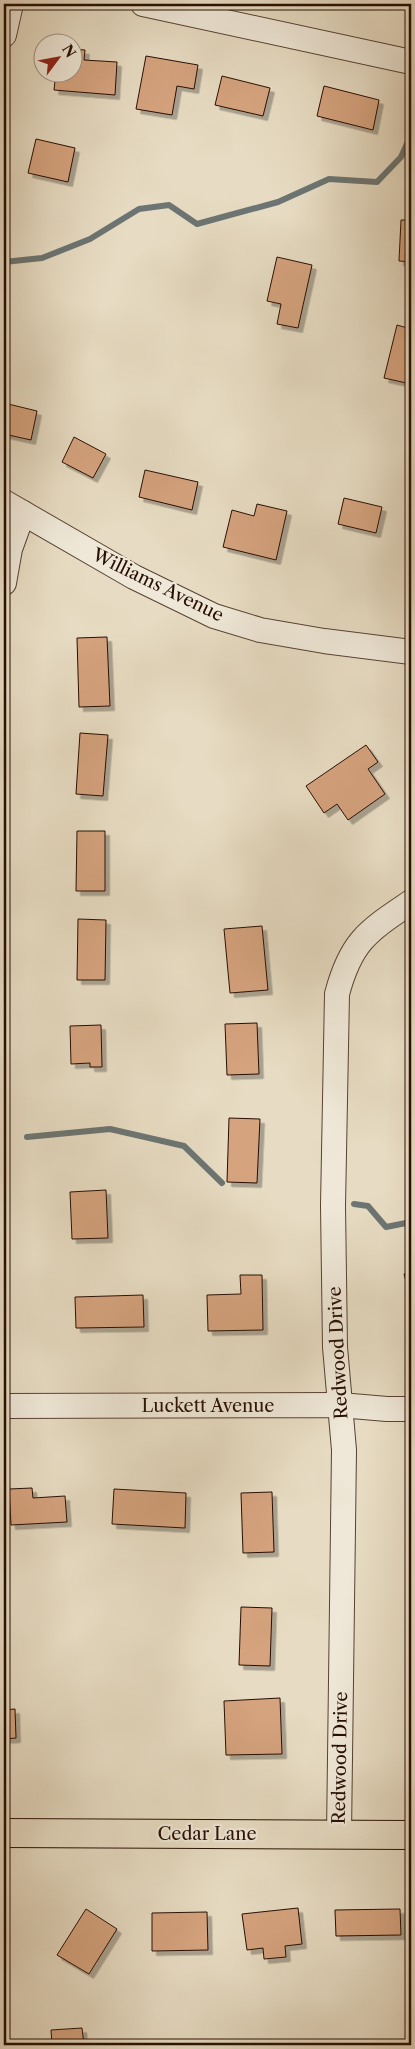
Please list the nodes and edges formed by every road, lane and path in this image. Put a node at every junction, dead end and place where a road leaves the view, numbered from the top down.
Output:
1 (11, 4) edge
2 (143, 4) edge
3 (4, 35) edge
4 (411, 62) edge
5 (13, 508) edge
6 (4, 583) edge
7 (411, 652) edge
8 (411, 902) edge
9 (340, 1405) junction
10 (4, 1406) edge
11 (411, 1409) edge
12 (4, 1833) edge
13 (338, 1835) junction
14 (411, 1835) edge

1 - 3 street
2 - 4 street
5 - 6 street
5 - 7 street, Williams Avenue
8 - 9 street, Redwood Drive
9 - 10 street, Luckett Avenue
9 - 11 street, Luckett Avenue
9 - 13 street, Redwood Drive
12 - 13 main road, Cedar Lane
13 - 14 main road, Cedar Lane

